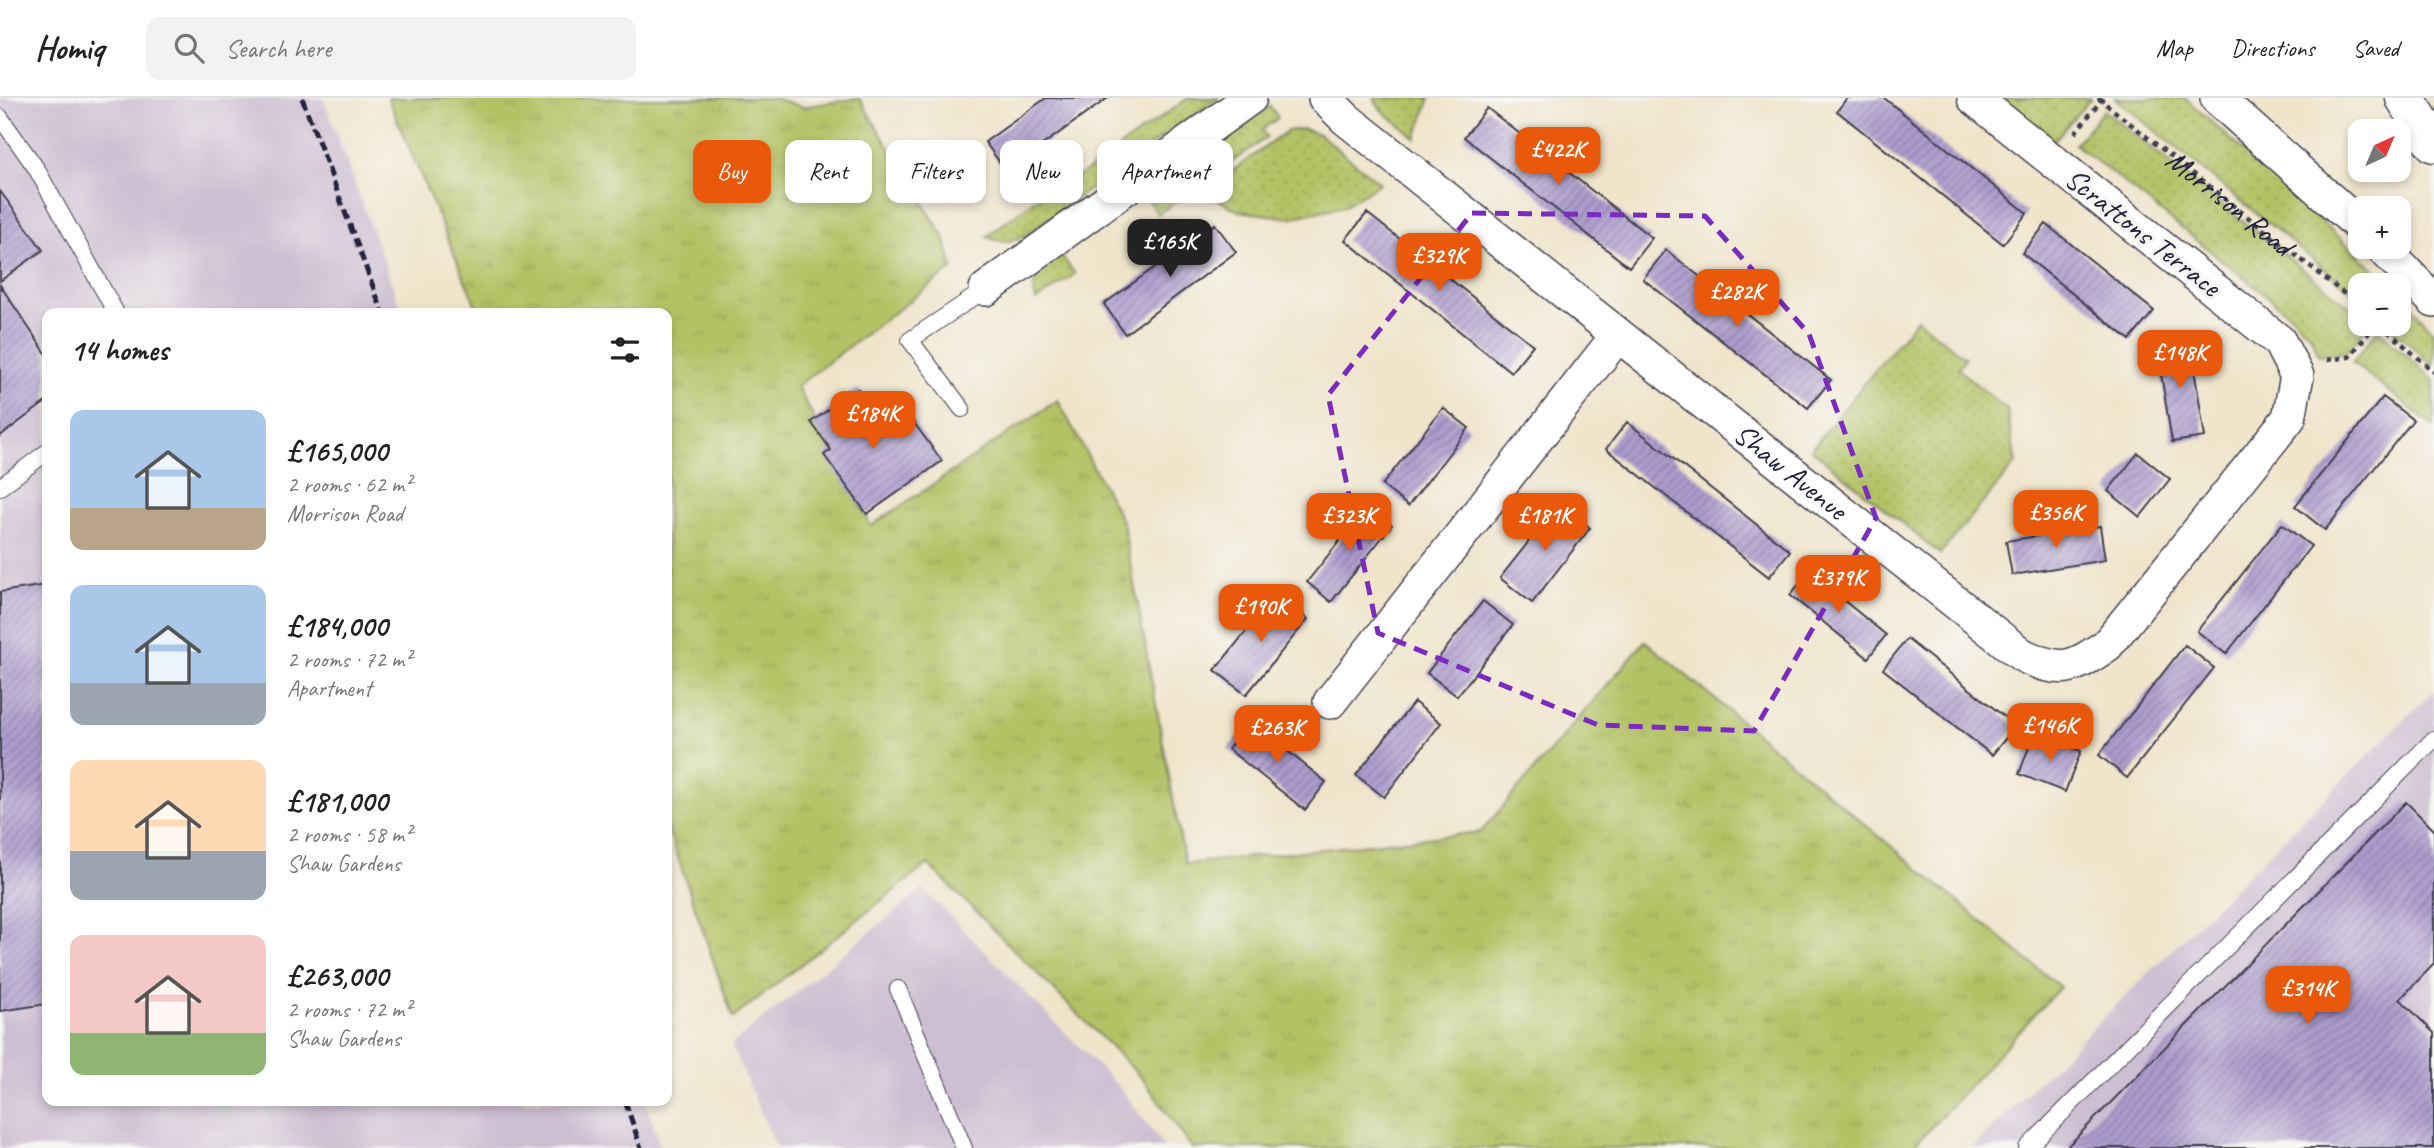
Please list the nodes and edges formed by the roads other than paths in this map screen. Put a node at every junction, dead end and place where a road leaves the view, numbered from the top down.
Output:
1 (1250, 98) edge
2 (1325, 98) edge
3 (1974, 98) edge
4 (2217, 98) edge
5 (2405, 98) edge
6 (2428, 98) edge
7 (2434, 104) edge
8 (0, 117) edge
9 (2434, 143) edge
10 (2348, 215) edge
11 (2394, 259) edge
12 (986, 289) joint
13 (2434, 300) edge
14 (113, 308) edge
15 (1618, 335) junction
16 (962, 409) dead end
17 (2289, 418) joint
18 (42, 457) edge
19 (0, 487) edge
20 (1331, 702) dead end
21 (2434, 739) edge
22 (898, 989) dead end
23 (964, 1148) edge
24 (2027, 1148) edge

1 - 12 street
2 - 15 street, Shaw Avenue
3 - 17 street, Scrattons Terrace
4 - 10 street
5 - 9 highway
6 - 7 highway
8 - 14 lane
11 - 13 street
12 - 16 lane
15 - 17 street, Shaw Avenue
15 - 20 street
18 - 19 lane
21 - 24 lane
22 - 23 lane

